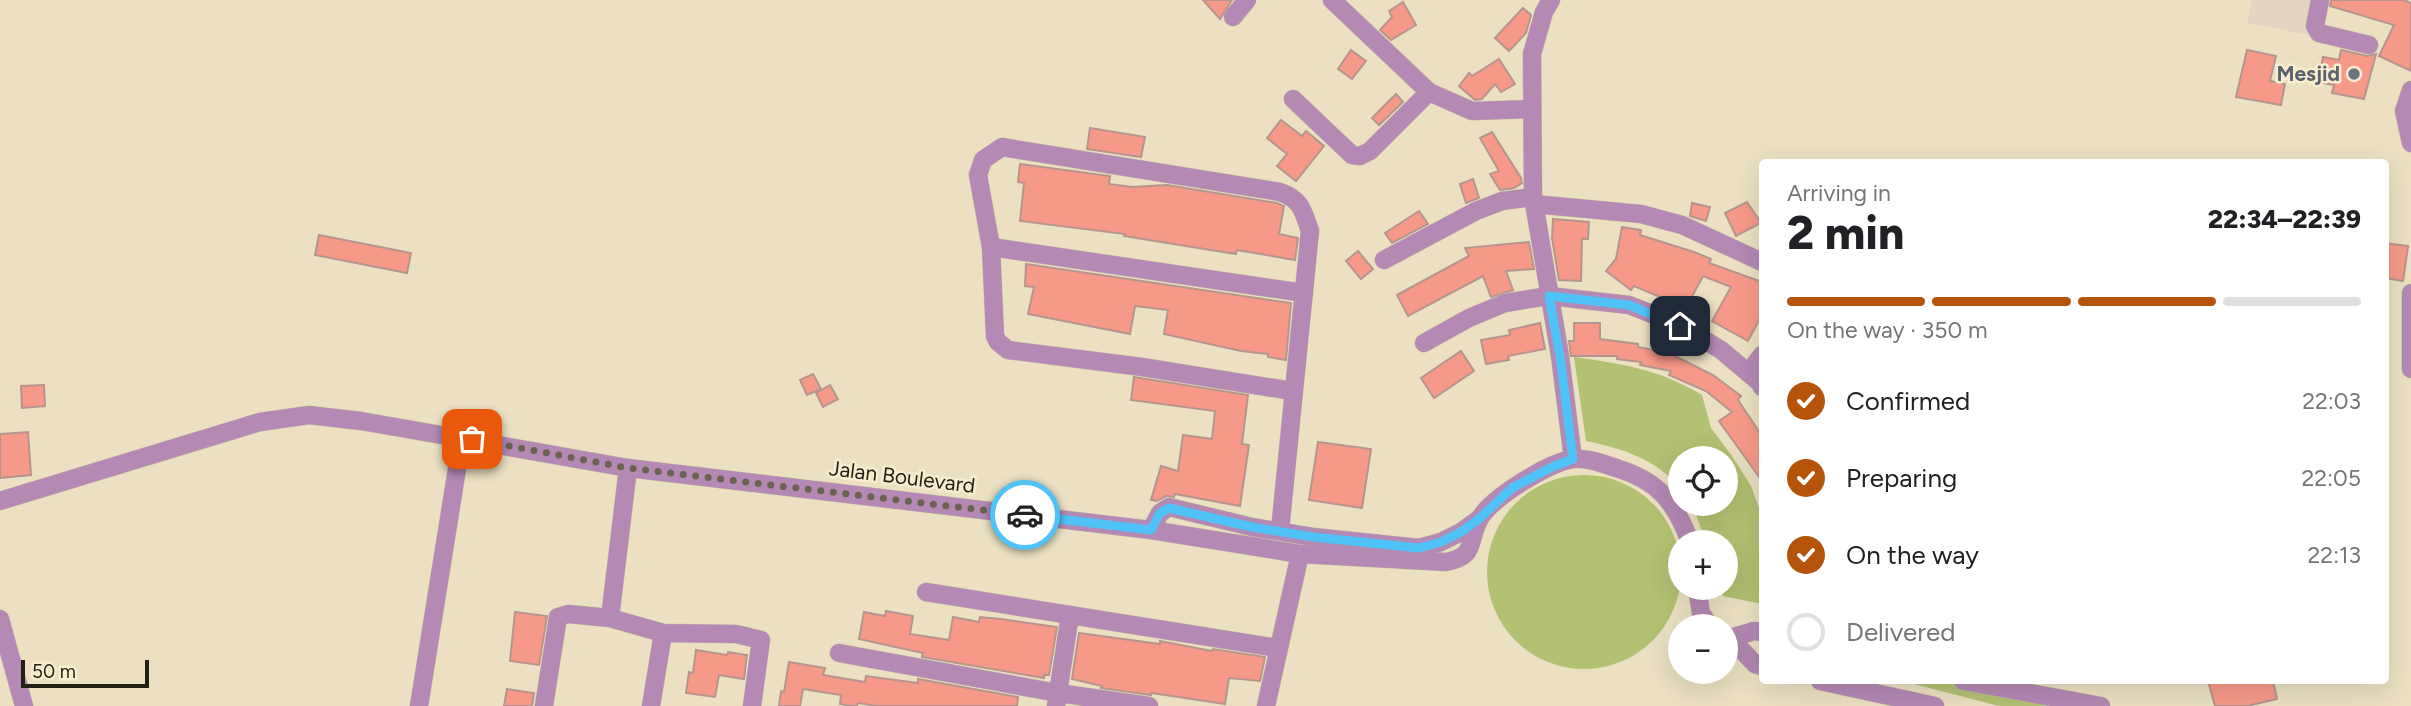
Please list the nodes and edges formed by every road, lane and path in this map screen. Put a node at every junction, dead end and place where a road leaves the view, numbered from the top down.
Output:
1 (1247, 0) edge
2 (1332, 0) edge
3 (1550, 0) edge
4 (2320, 0) edge
5 (1233, 17) dead end
6 (2369, 45) dead end
7 (2411, 90) edge
8 (1429, 92) junction
9 (1293, 99) dead end
10 (1532, 109) junction
11 (2411, 143) edge
12 (1534, 200) junction
13 (991, 247) junction
14 (1384, 260) dead end
15 (1759, 261) edge
16 (1304, 293) junction
17 (2411, 293) edge
18 (1549, 296) junction
19 (1424, 344) dead end
20 (1759, 359) edge
21 (2411, 369) edge
22 (1748, 373) junction
23 (1759, 384) edge
24 (1292, 391) junction
25 (464, 439) junction
26 (1573, 459) junction
27 (628, 468) junction
28 (0, 500) edge
29 (1479, 519) junction
30 (1151, 530) junction
31 (1280, 530) junction
32 (1685, 530) edge
33 (1300, 554) junction
34 (926, 592) dead end
35 (1070, 615) junction
36 (610, 618) junction
37 (0, 619) edge
38 (1758, 631) edge
39 (663, 632) junction
40 (1738, 635) edge
41 (1738, 646) edge
42 (1278, 648) junction
43 (839, 653) dead end
44 (1759, 665) edge
45 (1834, 684) edge
46 (1980, 684) edge
47 (1057, 699) edge
48 (24, 706) edge
49 (419, 706) edge
50 (544, 706) edge
51 (650, 706) edge
52 (752, 706) edge
53 (1149, 706) edge
54 (1266, 706) edge
55 (1935, 706) edge
56 (2101, 706) edge

1 - 5 street
2 - 8 street
3 - 10 street
4 - 6 street
7 - 11 street
8 - 9 street
8 - 10 street
10 - 12 street
12 - 14 street
12 - 15 street
12 - 18 street
13 - 16 street
13 - 16 street
13 - 24 street
16 - 24 street
17 - 21 street
18 - 19 street
18 - 22 street
18 - 26 street
20 - 22 street
22 - 23 street
24 - 31 street
25 - 27 street, Jalan Boulevard
25 - 28 street, Jalan Boulevard
25 - 49 street
26 - 29 street, Jalan Boulevard
26 - 32 street
27 - 30 street, Jalan Boulevard
27 - 36 street
29 - 31 street
29 - 33 street, Jalan Boulevard
30 - 31 street
30 - 33 street, Jalan Boulevard
33 - 42 street
34 - 35 street
35 - 42 street
35 - 47 street
36 - 39 street
36 - 50 street
37 - 48 street
38 - 40 street
39 - 51 street
39 - 52 street
41 - 44 street
42 - 54 street
43 - 47 street
45 - 55 street
46 - 56 street
47 - 53 street

